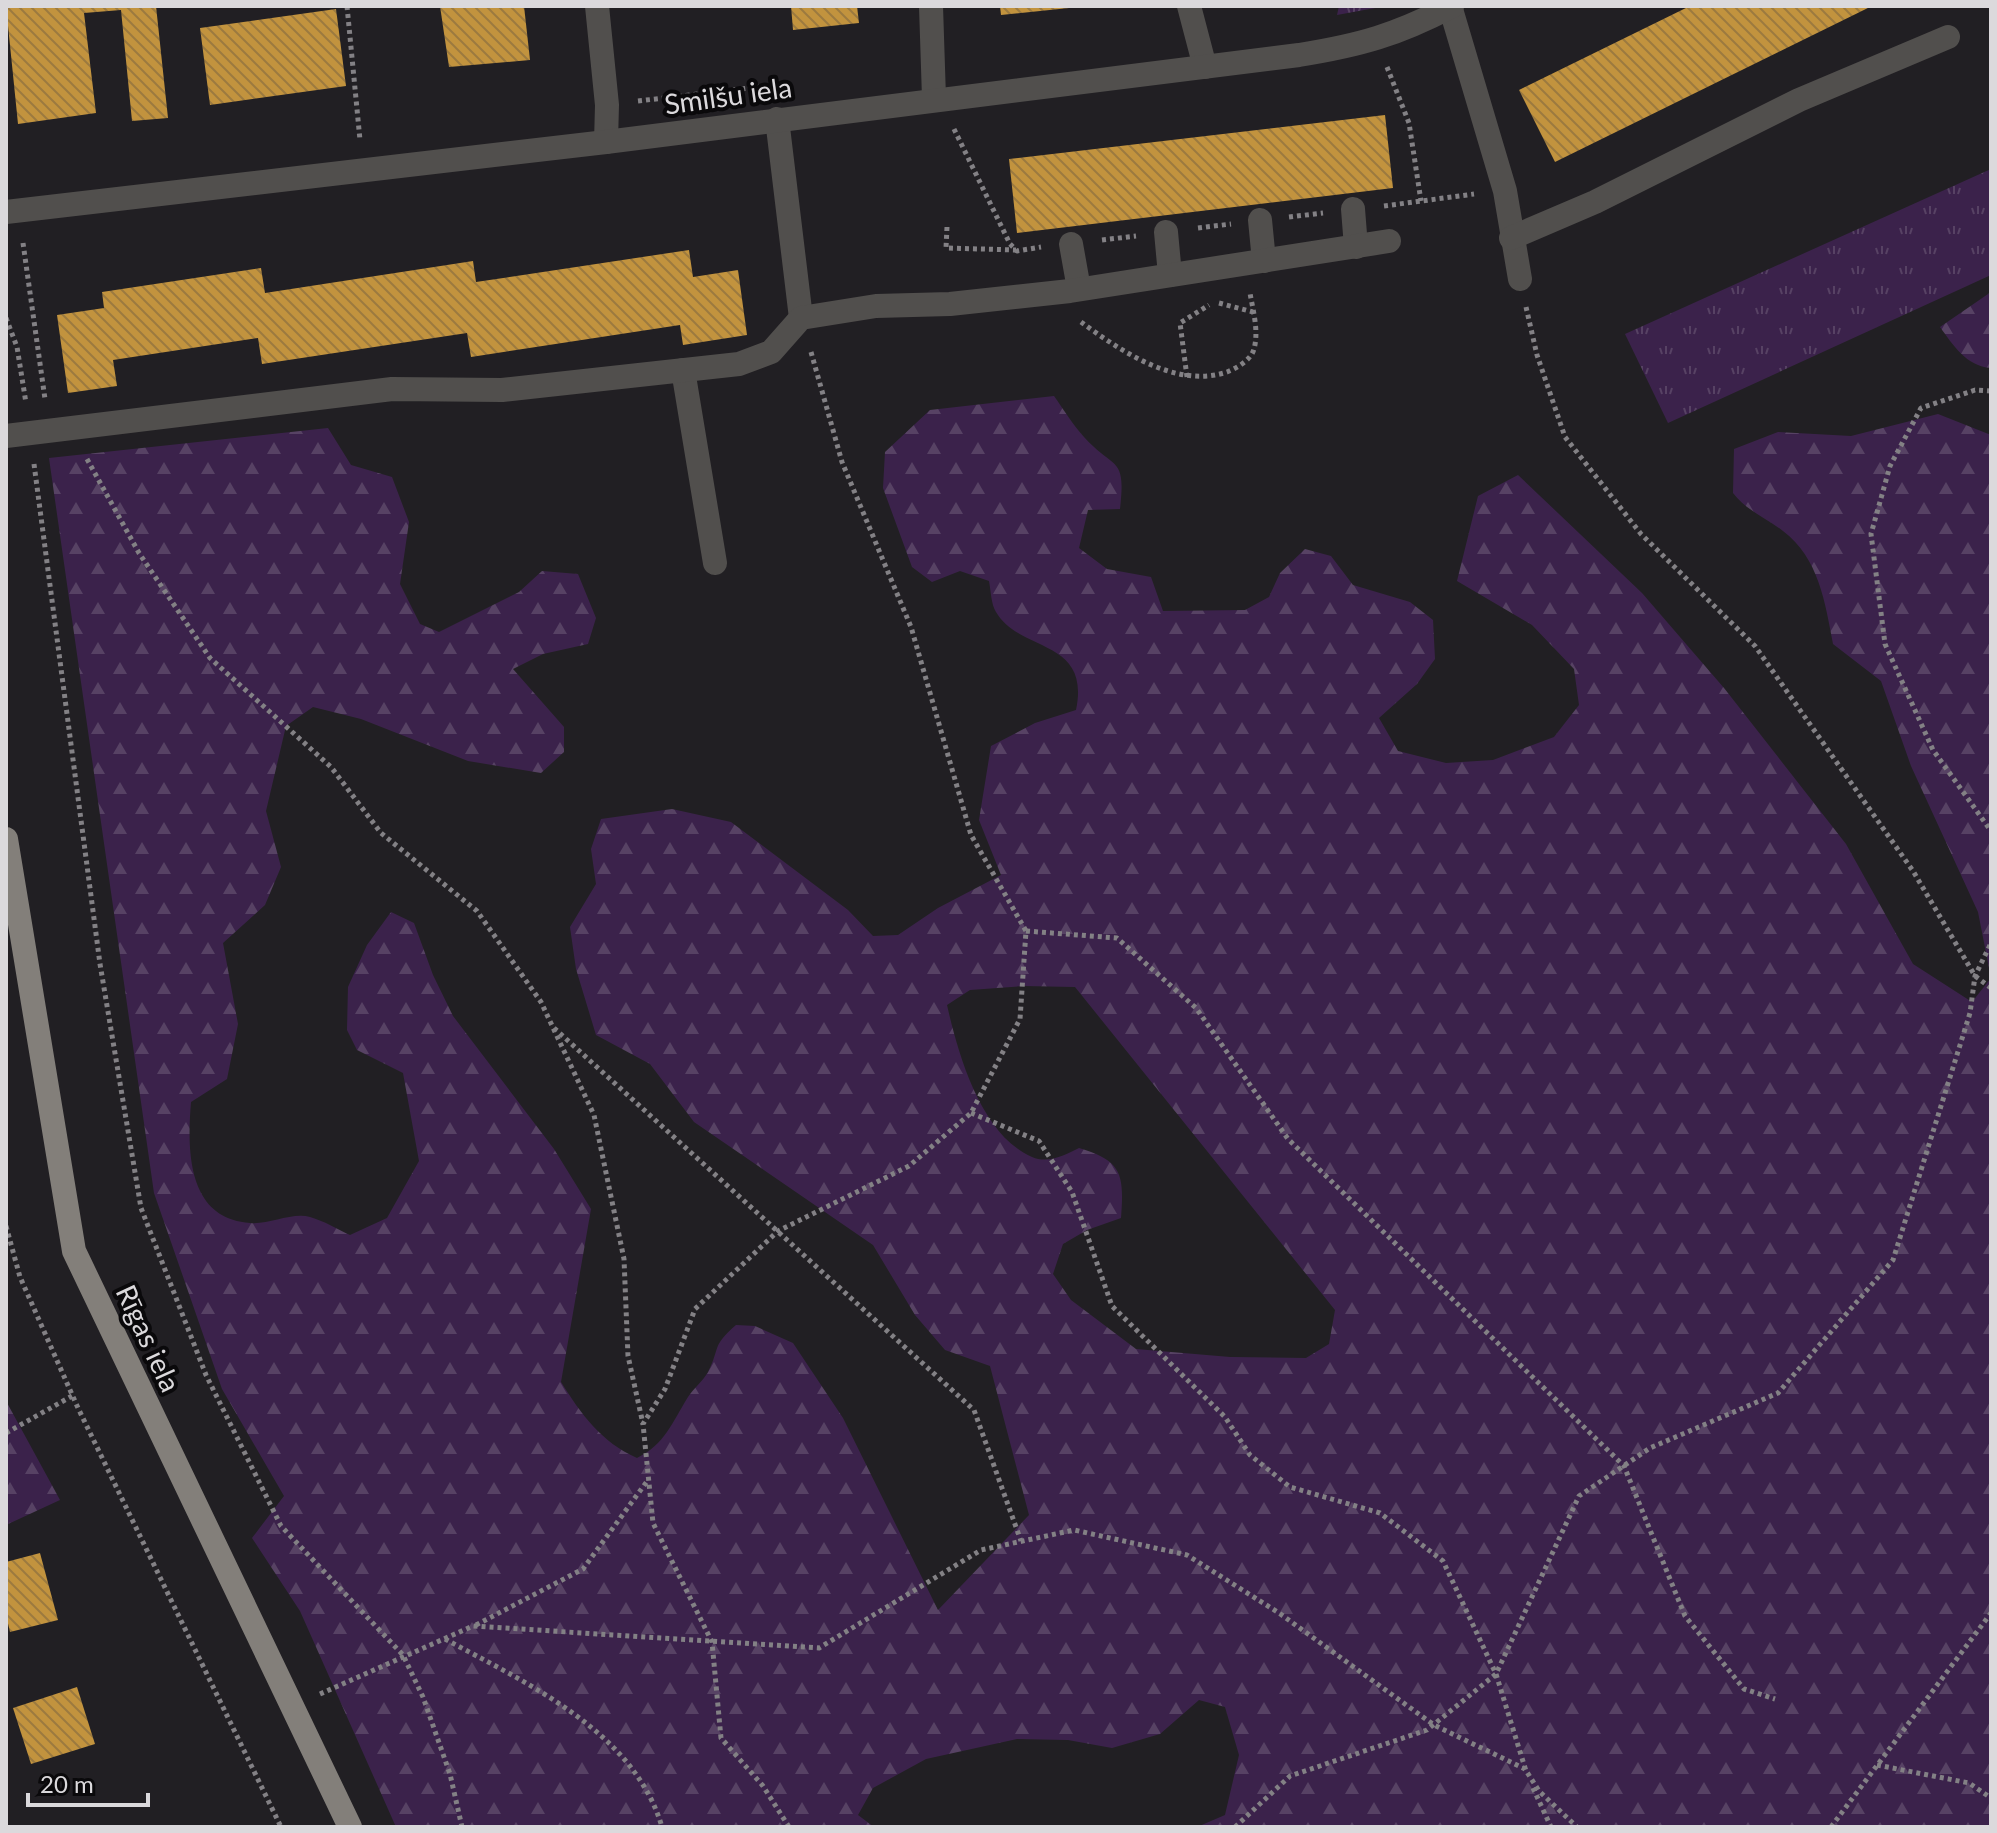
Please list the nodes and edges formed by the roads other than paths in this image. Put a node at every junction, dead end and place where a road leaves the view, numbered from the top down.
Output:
1 (597, 6) edge
2 (931, 6) edge
3 (1189, 6) edge
4 (1451, 6) edge
5 (1948, 37) dead end
6 (1205, 67) junction
7 (934, 98) junction
8 (777, 119) junction
9 (606, 142) junction
10 (1353, 209) dead end
11 (12, 211) edge
12 (1260, 220) dead end
13 (1166, 232) dead end
14 (1511, 238) junction
15 (1389, 241) dead end
16 (1071, 244) dead end
17 (1356, 247) junction
18 (1254, 262) junction
19 (1170, 275) junction
20 (1520, 279) road end
21 (1075, 290) junction
22 (801, 318) junction
23 (683, 370) junction
24 (39, 431) edge
25 (715, 563) dead end
26 (6, 839) edge
27 (350, 1827) edge

1 - 9 street
2 - 7 street
3 - 6 street
4 - 6 street, Smilšu iela
4 - 14 street
5 - 14 street
6 - 7 street, Smilšu iela
7 - 8 street, Smilšu iela
8 - 9 street, Smilšu iela
8 - 22 street
9 - 11 street, Smilšu iela
10 - 17 street
12 - 18 street
13 - 19 street
14 - 20 street
15 - 17 street
16 - 21 street
17 - 18 street
18 - 19 street
19 - 21 street
21 - 22 street
22 - 23 street
23 - 24 street
23 - 25 street
26 - 27 main road, Rīgas iela

